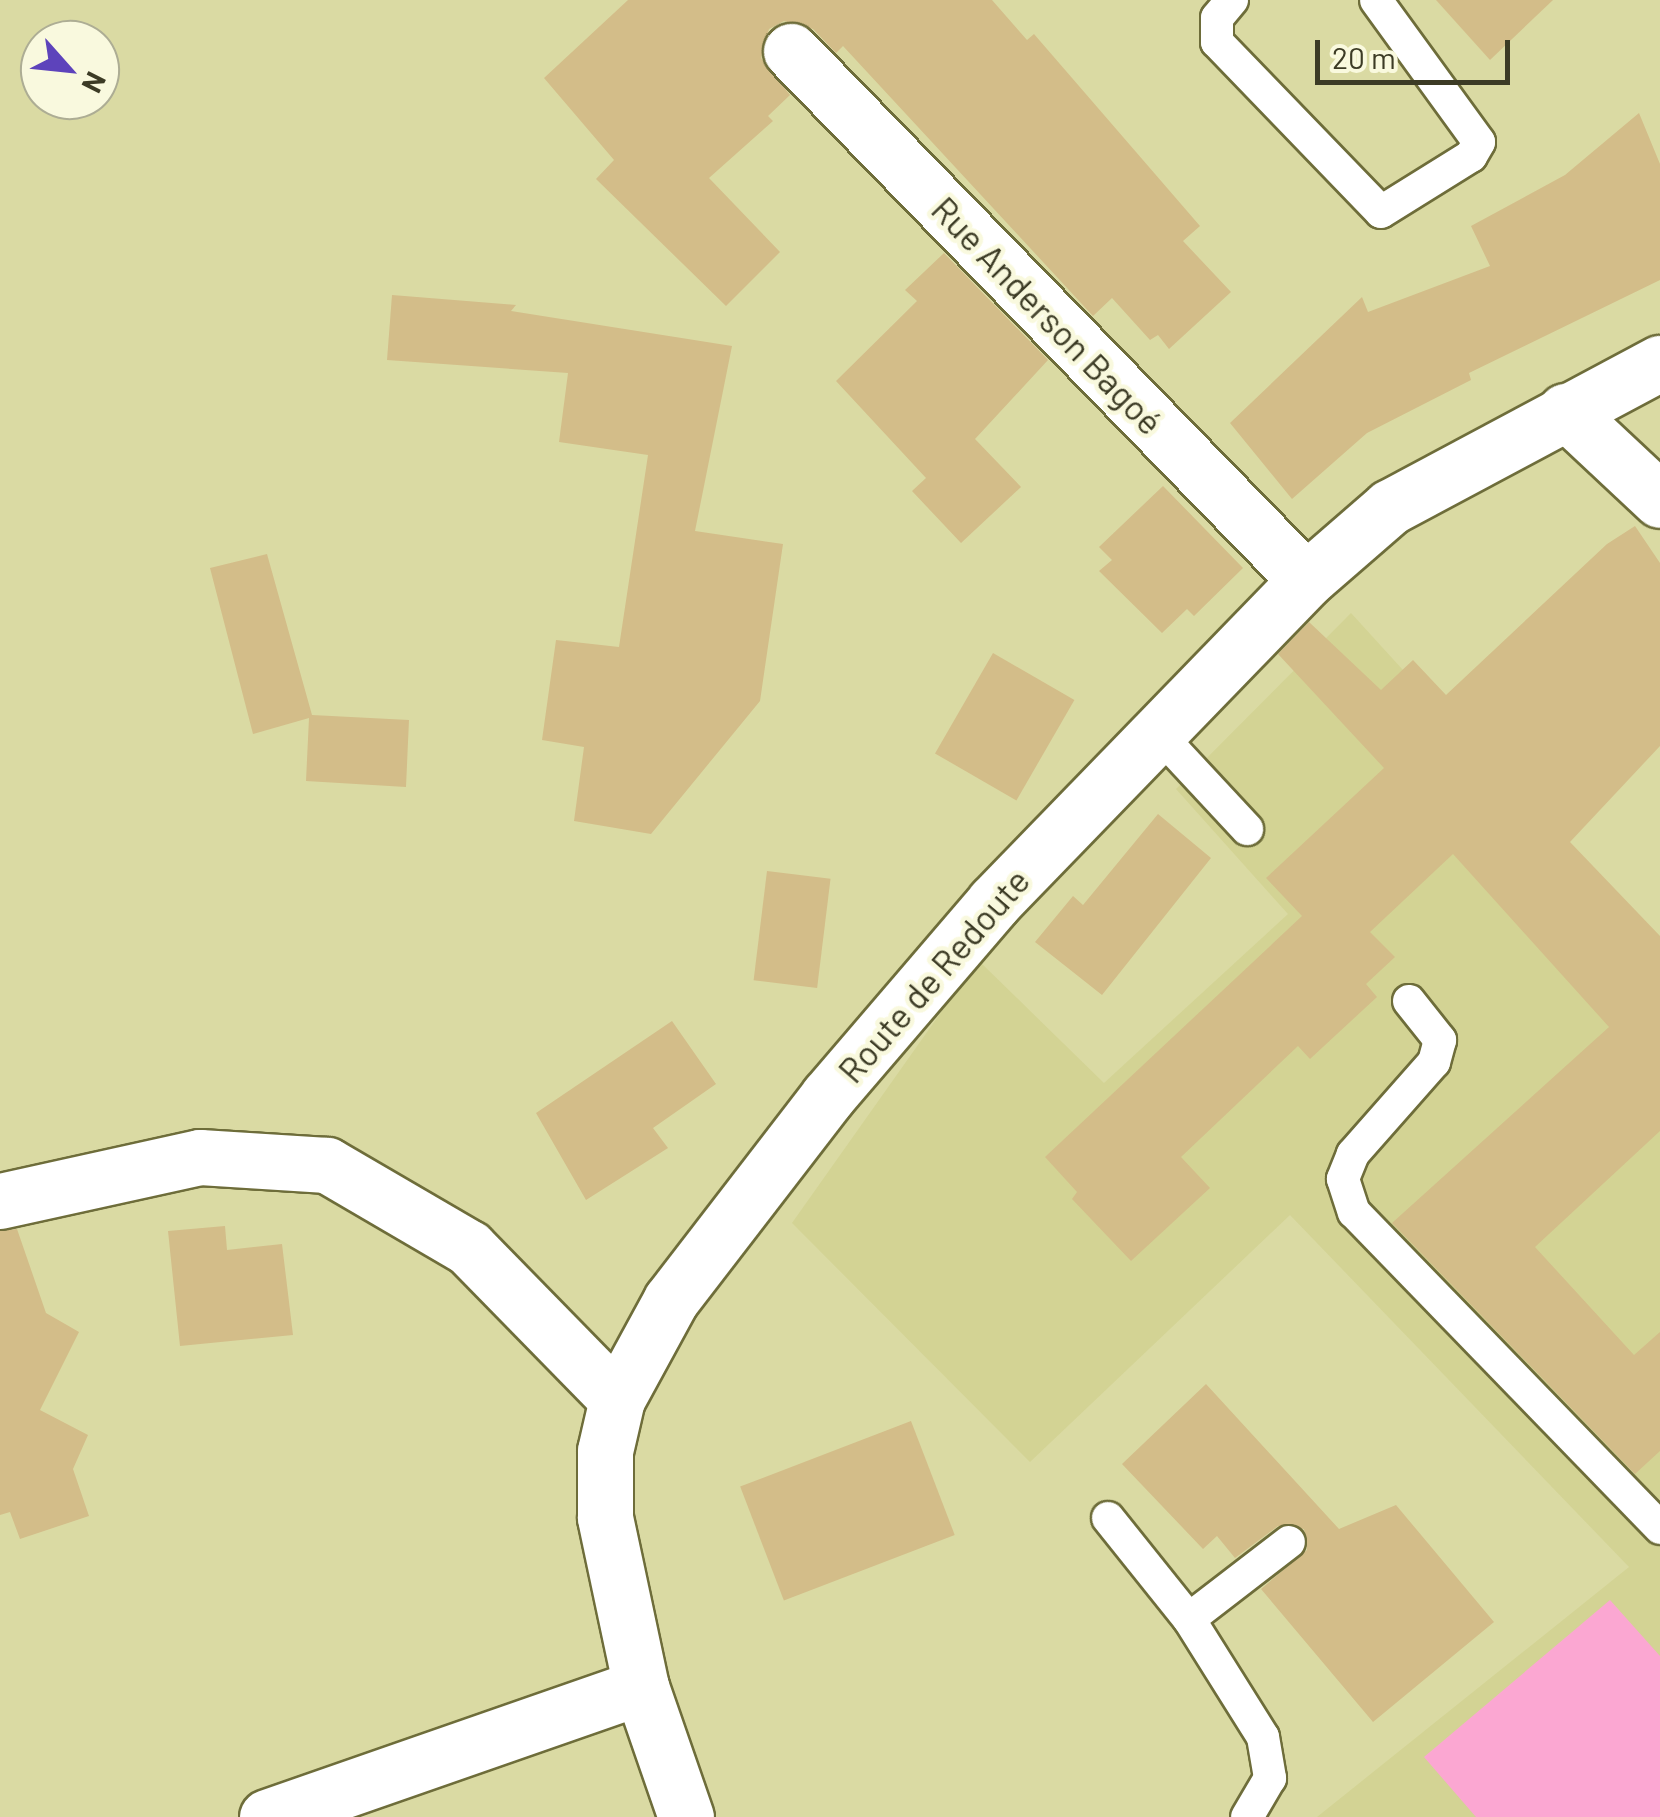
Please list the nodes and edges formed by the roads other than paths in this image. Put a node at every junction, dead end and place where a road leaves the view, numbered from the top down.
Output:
1 (1232, 0) edge
2 (1376, 0) edge
3 (790, 51) dead end
4 (1660, 363) edge
5 (1565, 411) junction
6 (1660, 500) edge
7 (1306, 580) junction
8 (1156, 731) junction
9 (1247, 829) dead end
10 (1409, 1001) dead end
11 (0, 1201) edge
12 (616, 1399) junction
13 (1108, 1518) dead end
14 (1660, 1528) edge
15 (1288, 1542) dead end
16 (1189, 1619) junction
17 (641, 1687) junction
18 (267, 1817) edge
19 (686, 1817) edge
20 (1247, 1817) edge

1 - 2 lane
3 - 7 street, Rue Anderson Bagoé
4 - 5 street, Route de Redoute
5 - 6 street
5 - 7 street, Route de Redoute
7 - 8 street, Route de Redoute
8 - 9 lane
8 - 12 street, Route de Redoute
10 - 14 lane
11 - 12 street
12 - 17 street, Route de Redoute
13 - 16 lane
15 - 16 lane
16 - 20 lane
17 - 18 street
17 - 19 street, Route de Redoute

